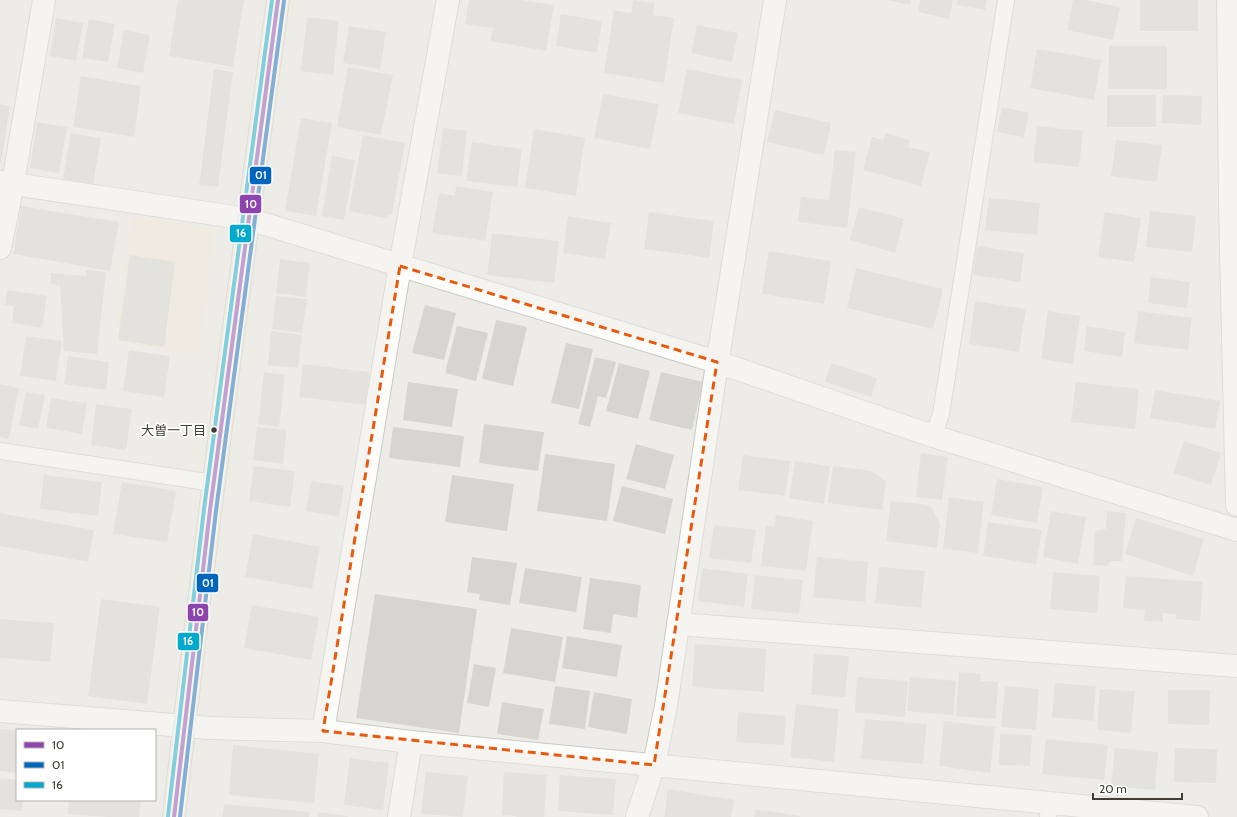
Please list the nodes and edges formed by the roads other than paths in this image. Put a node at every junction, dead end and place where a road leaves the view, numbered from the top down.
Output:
1 (44, 0) edge
2 (278, 0) edge
3 (448, 0) edge
4 (775, 0) edge
5 (1006, 0) edge
6 (1228, 0) edge
7 (6, 183) edge
8 (1233, 206) edge
9 (248, 219) junction
10 (0, 248) edge
11 (400, 266) junction
12 (717, 362) junction
13 (933, 436) junction
14 (0, 451) edge
15 (214, 483) junction
16 (1237, 505) edge
17 (1237, 530) edge
18 (678, 624) junction
19 (1237, 666) edge
20 (0, 711) edge
21 (185, 726) junction
22 (323, 731) junction
23 (411, 742) junction
24 (654, 765) junction
25 (1049, 810) edge
26 (1168, 816) edge
27 (174, 817) edge
28 (399, 817) edge
29 (637, 817) edge
30 (1196, 817) edge

1 - 7 street
2 - 9 main road
3 - 11 street
4 - 12 street
5 - 13 lane
6 - 8 street
7 - 9 street
7 - 10 street
8 - 16 street
9 - 11 street
9 - 15 main road
11 - 12 street
11 - 22 street
12 - 13 street
12 - 18 street
13 - 17 street
14 - 15 lane
15 - 21 main road
18 - 19 street
18 - 24 street
20 - 21 street
21 - 22 street
21 - 27 main road
22 - 23 street
23 - 24 street
23 - 28 street
24 - 25 street
24 - 29 street
25 - 26 street
26 - 30 street

